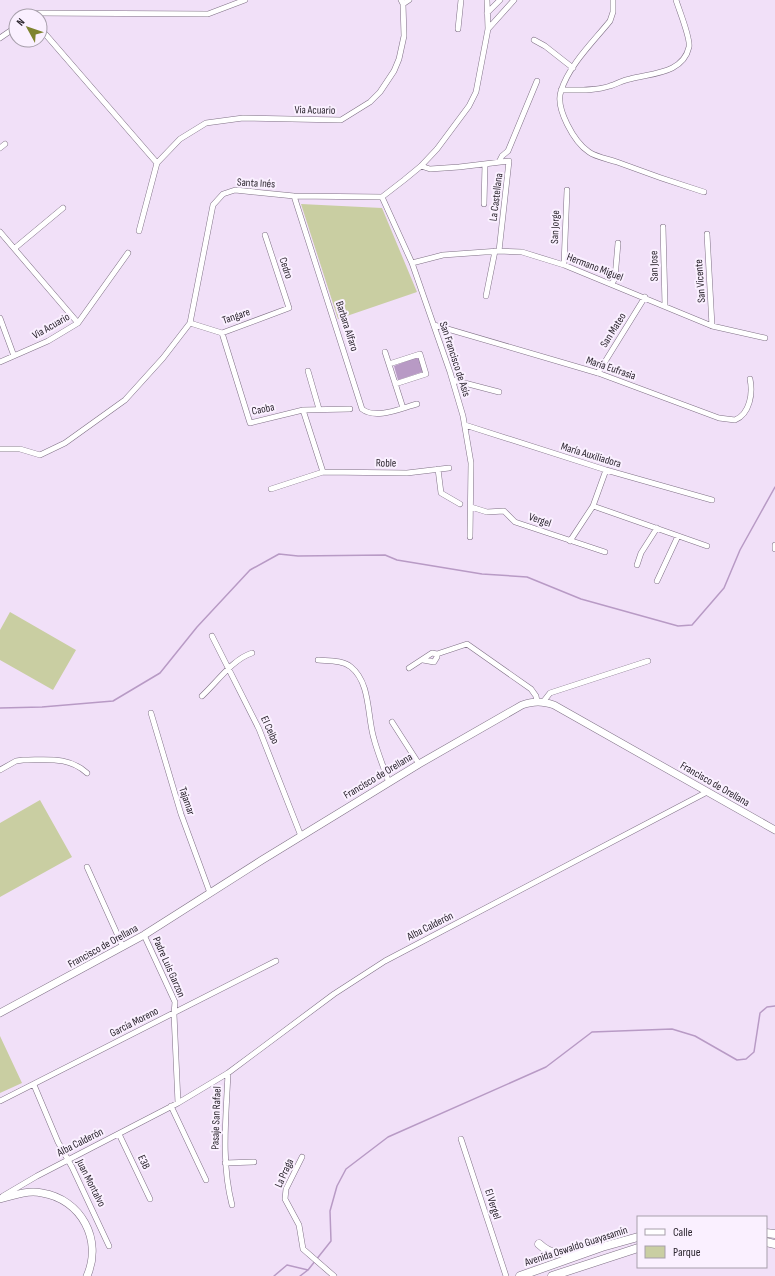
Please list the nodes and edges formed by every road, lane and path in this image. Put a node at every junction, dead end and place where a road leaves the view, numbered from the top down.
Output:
1 (245, 0) edge
2 (409, 0) edge
3 (461, 0) edge
4 (487, 0) edge
5 (500, 0) edge
6 (613, 0) edge
7 (676, 0) edge
8 (512, 1) edge
9 (402, 2) edge
10 (493, 7) junction
11 (487, 14) junction
12 (48, 15) edge
13 (500, 15) junction
14 (458, 29) dead end
15 (488, 29) junction
16 (48, 37) edge
17 (534, 40) dead end
18 (572, 68) junction
19 (537, 81) dead end
20 (561, 90) junction
21 (157, 162) junction
22 (499, 162) junction
23 (485, 164) junction
24 (421, 166) junction
25 (567, 190) dead end
26 (704, 192) dead end
27 (294, 196) junction
28 (382, 197) junction
29 (484, 204) dead end
30 (63, 208) dead end
31 (663, 227) dead end
32 (139, 231) dead end
33 (0, 232) edge
34 (707, 234) dead end
35 (265, 235) dead end
36 (618, 243) dead end
37 (15, 248) junction
38 (497, 251) junction
39 (128, 253) dead end
40 (412, 263) junction
41 (564, 265) junction
42 (612, 284) junction
43 (486, 296) dead end
44 (645, 297) junction
45 (665, 305) junction
46 (289, 308) joint
47 (0, 318) edge
48 (78, 323) junction
49 (190, 323) junction
50 (434, 325) junction
51 (712, 326) junction
52 (222, 332) junction
53 (765, 338) dead end
54 (384, 352) dead end
55 (14, 356) junction
56 (0, 362) edge
57 (389, 364) junction
58 (308, 371) dead end
59 (598, 373) junction
60 (750, 378) dead end
61 (453, 380) junction
62 (395, 384) junction
63 (499, 392) dead end
64 (417, 404) dead end
65 (403, 408) junction
66 (319, 409) junction
67 (350, 409) dead end
68 (304, 410) junction
69 (465, 425) junction
70 (0, 449) edge
71 (449, 468) dead end
72 (438, 469) junction
73 (606, 470) junction
74 (323, 472) junction
75 (271, 489) dead end
76 (712, 500) dead end
77 (460, 504) dead end
78 (593, 506) junction
79 (472, 507) junction
80 (657, 528) junction
81 (678, 536) junction
82 (470, 537) dead end
83 (570, 541) junction
84 (775, 545) edge
85 (707, 546) dead end
86 (775, 549) edge
87 (605, 552) dead end
88 (637, 565) dead end
89 (657, 582) dead end
90 (212, 636) dead end
91 (252, 653) dead end
92 (318, 660) dead end
93 (648, 661) dead end
94 (409, 668) dead end
95 (228, 670) junction
96 (202, 696) dead end
97 (540, 702) junction
98 (151, 713) dead end
99 (392, 722) dead end
100 (420, 764) junction
101 (0, 770) edge
102 (87, 773) dead end
103 (389, 783) junction
104 (707, 792) junction
105 (775, 830) edge
106 (301, 836) junction
107 (87, 867) dead end
108 (210, 893) junction
109 (144, 935) junction
110 (123, 947) junction
111 (276, 961) dead end
112 (0, 1013) edge
113 (174, 1014) junction
114 (228, 1073) junction
115 (34, 1085) junction
116 (0, 1101) edge
117 (178, 1103) junction
118 (171, 1106) junction
119 (119, 1134) junction
120 (461, 1139) dead end
121 (302, 1157) dead end
122 (68, 1160) junction
123 (254, 1162) dead end
124 (225, 1163) junction
125 (206, 1180) dead end
126 (0, 1198) edge
127 (150, 1200) dead end
128 (232, 1205) dead end
129 (637, 1237) edge
130 (539, 1244) dead end
131 (109, 1246) dead end
132 (602, 1247) junction
133 (637, 1248) edge
134 (87, 1276) edge
135 (334, 1276) edge
136 (506, 1276) edge
137 (520, 1276) edge
138 (552, 1276) edge

1 - 12 street
2 - 9 street
3 - 14 street
4 - 11 street
5 - 10 street
6 - 18 street
7 - 20 street
8 - 13 street
9 - 21 street, Via Acuario
10 - 11 street
10 - 13 street
11 - 15 street
13 - 15 street
15 - 24 street
16 - 21 street
17 - 18 street
18 - 20 street
19 - 22 street
20 - 26 street
21 - 32 street
22 - 23 street, La Castellana
22 - 38 street, La Castellana
23 - 24 street, La Castellana
23 - 29 street
24 - 28 street
25 - 41 street, San Jorge
27 - 28 street, Santa Inés
27 - 49 street, Santa Inés
27 - 65 street, Barbara Alfaro
28 - 40 street, San Francisco de Asís
30 - 37 street
31 - 45 street, San Jose
33 - 37 street
34 - 51 street, San Vicente
35 - 46 street, Cedro
36 - 42 street
37 - 48 street
38 - 40 street, Hermano Miguel
38 - 41 street, Hermano Miguel
38 - 43 street
39 - 48 street, Via Acuario
40 - 50 street, San Francisco de Asís
41 - 42 street, Hermano Miguel
42 - 44 street, Hermano Miguel
44 - 45 street, Hermano Miguel
44 - 59 street, San Mateo
45 - 51 street, Hermano Miguel
46 - 52 street, Tangare
47 - 55 street
48 - 55 street, Via Acuario
49 - 52 street, Tangare
49 - 70 street, Santa Inés
50 - 59 street, María Eufrasia
50 - 61 street, San Francisco de Asís
51 - 53 street, Hermano Miguel
52 - 68 street, Caoba
54 - 57 street
55 - 56 street, Via Acuario
57 - 62 street
57 - 62 street
58 - 66 street
59 - 60 street, María Eufrasia
61 - 63 street
61 - 69 street, San Francisco de Asís
62 - 65 street
64 - 65 street, Barbara Alfaro
66 - 67 street, Caoba
66 - 68 street, Caoba
68 - 74 street
69 - 73 street, María Auxiliadora
69 - 79 street, San Francisco de Asís
71 - 72 street, Roble
72 - 74 street, Roble
72 - 77 street
73 - 76 street, María Auxiliadora
73 - 78 street
74 - 75 street, Roble
78 - 80 street
78 - 83 street
79 - 82 street, San Francisco de Asís
79 - 83 street, Vergel
80 - 81 street
80 - 88 street
81 - 85 street
81 - 89 street
83 - 87 street, Vergel
84 - 86 street
90 - 95 street, El Ceibo
91 - 95 street
92 - 103 street
93 - 97 street
94 - 97 street
95 - 96 street
95 - 106 street, El Ceibo
97 - 100 street, Francisco de Orellana
97 - 104 street, Francisco de Orellana
98 - 108 street, Tajamar
99 - 100 street
100 - 103 street, Francisco de Orellana
101 - 102 street
103 - 106 street, Francisco de Orellana
104 - 105 street, Francisco de Orellana
104 - 114 street, Alba Calderón
106 - 108 street, Francisco de Orellana
107 - 110 street
108 - 109 street, Francisco de Orellana
109 - 110 street, Francisco de Orellana
109 - 113 street, Padre Luis Garzon
110 - 112 street, Francisco de Orellana
111 - 113 street, García Moreno
113 - 115 street, García Moreno
113 - 117 street, Padre Luis Garzon
114 - 117 street, Alba Calderón
114 - 124 street, Pasaje San Rafael
115 - 116 street, García Moreno
115 - 122 street, Juan Montalvo
117 - 118 street, Alba Calderón
118 - 119 street, Alba Calderón
118 - 125 street
119 - 122 street, Alba Calderón
119 - 127 street, E3B
120 - 136 street, El Vergel
121 - 135 street, La Praga
122 - 126 street, Alba Calderón
122 - 131 street, Juan Montalvo
123 - 124 street
124 - 128 street, Pasaje San Rafael
126 - 134 street
129 - 132 main road, Avenida Oswaldo Guayasamín
130 - 132 main road
132 - 137 main road, Avenida Oswaldo Guayasamín
133 - 138 main road, Avenida Oswaldo Guayasamín

